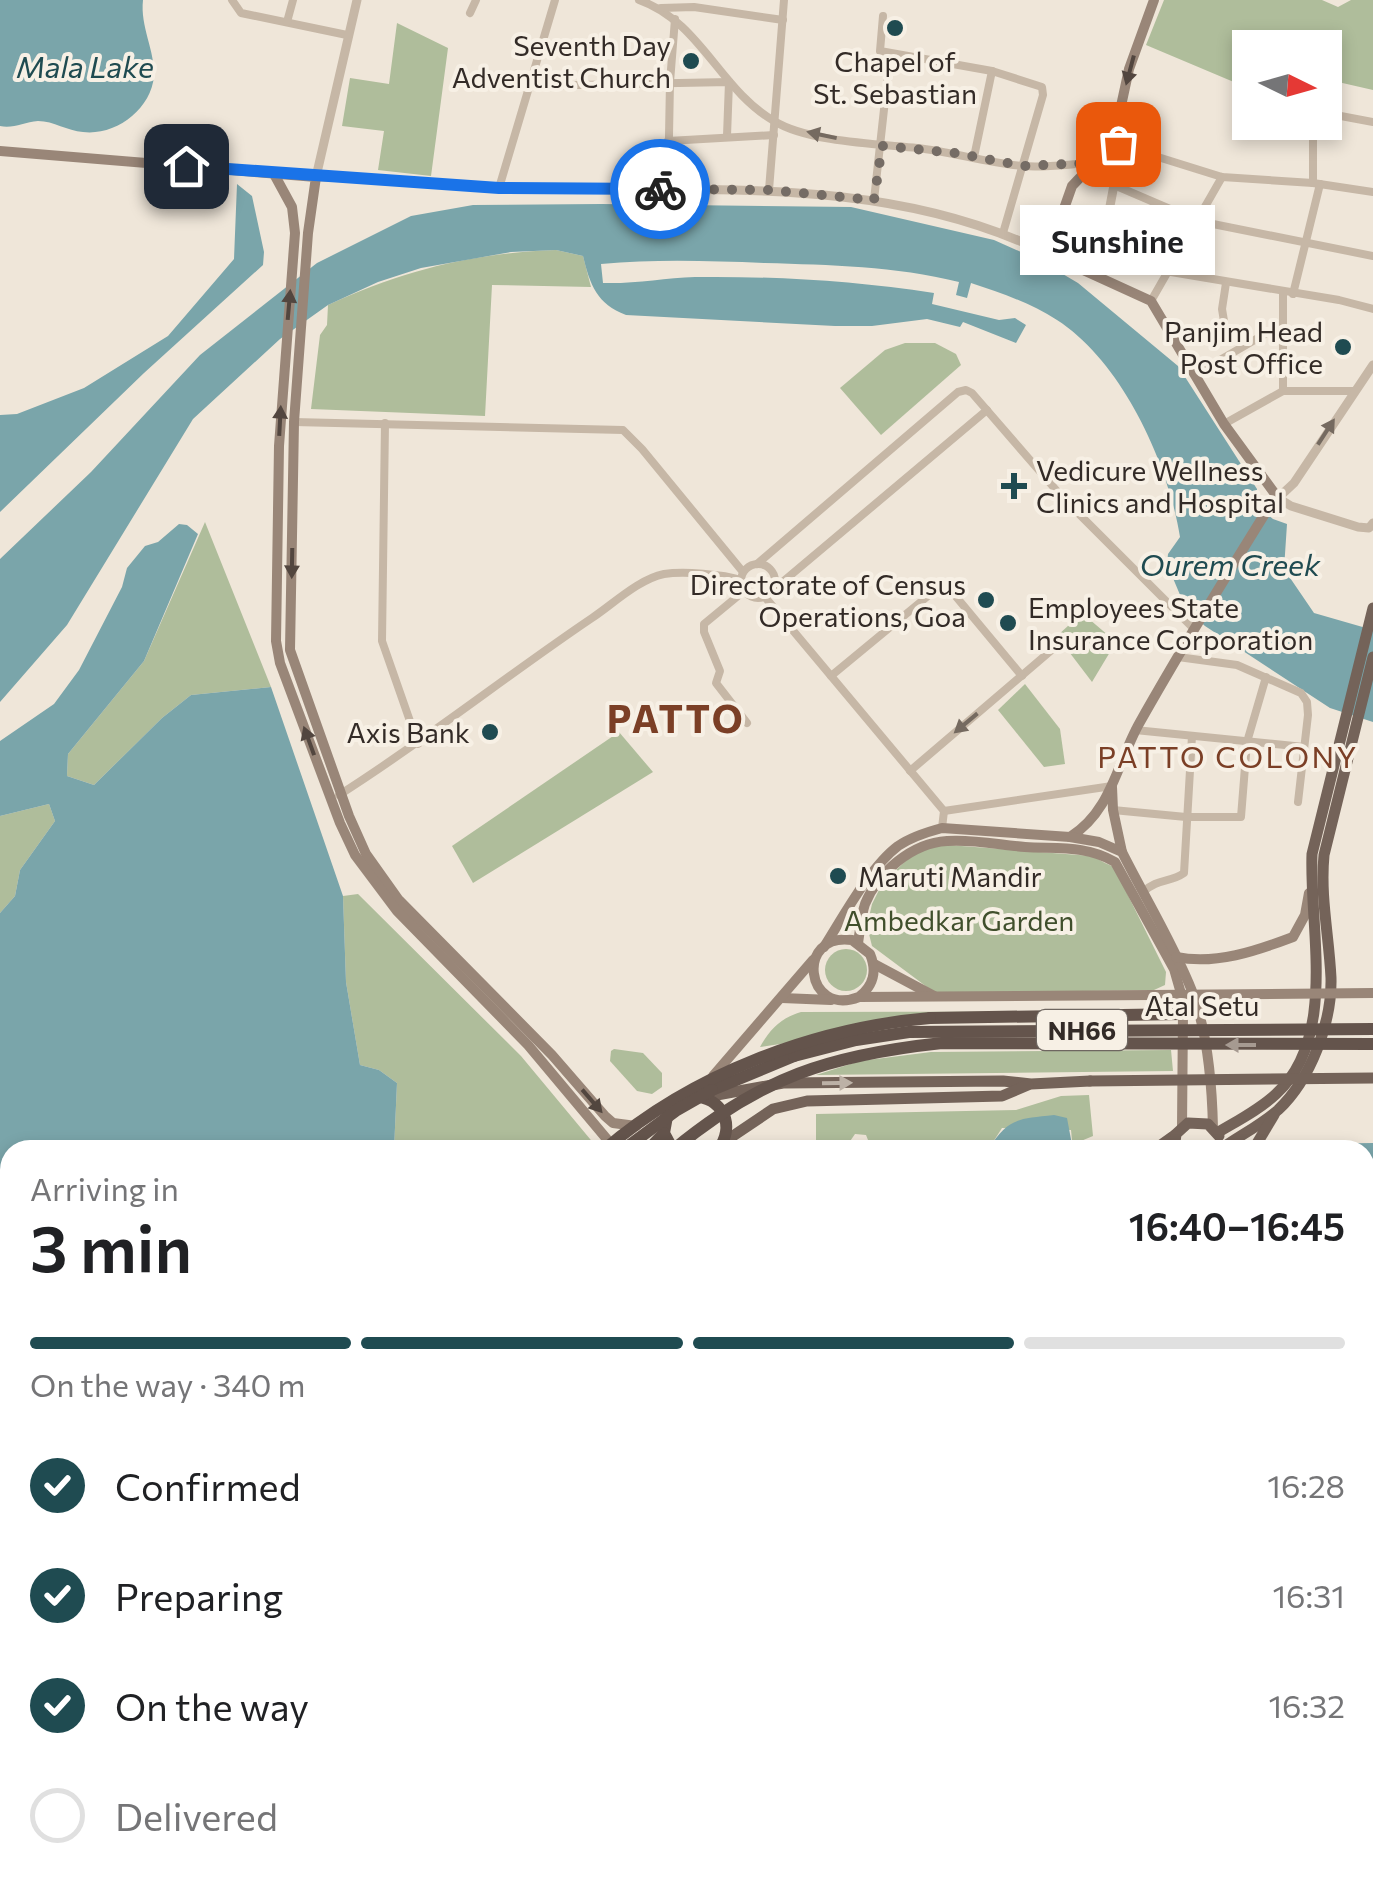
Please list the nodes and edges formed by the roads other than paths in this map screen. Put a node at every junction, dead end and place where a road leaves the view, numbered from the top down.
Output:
1 (232, 0) edge
2 (293, 0) edge
3 (357, 0) edge
4 (476, 0) edge
5 (555, 0) edge
6 (639, 0) edge
7 (784, 0) edge
8 (1154, 0) edge
9 (661, 8) junction
10 (470, 13) dead end
11 (882, 16) dead end
12 (675, 19) junction
13 (783, 20) junction
14 (287, 22) junction
15 (347, 35) junction
16 (885, 53) junction
17 (992, 71) junction
18 (670, 82) junction
19 (729, 82) junction
20 (528, 86) junction
21 (1342, 116) edge
22 (774, 122) junction
23 (1373, 122) edge
24 (774, 135) junction
25 (727, 136) junction
26 (1314, 140) edge
27 (668, 141) junction
28 (1113, 143) junction
29 (882, 146) junction
30 (0, 151) edge
31 (974, 156) junction
32 (1092, 163) junction
33 (1023, 166) junction
34 (274, 174) junction
35 (316, 177) junction
36 (1222, 177) junction
37 (1316, 183) junction
38 (1114, 184) junction
39 (499, 188) junction
40 (668, 189) junction
41 (769, 190) junction
42 (1373, 192) edge
43 (874, 200) junction
44 (1198, 221) junction
45 (1003, 233) junction
46 (1305, 243) junction
47 (1048, 254) junction
48 (1373, 256) edge
49 (1085, 271) junction
50 (1170, 272) junction
51 (1226, 283) junction
52 (1288, 293) junction
53 (1152, 302) junction
54 (1373, 309) edge
55 (1282, 324) junction
56 (1226, 333) dead end
57 (1373, 365) edge
58 (1196, 374) junction
59 (1284, 391) junction
60 (1352, 391) junction
61 (988, 410) junction
62 (294, 422) junction
63 (385, 422) junction
64 (1224, 424) junction
65 (280, 465) junction
66 (294, 466) junction
67 (1278, 498) junction
68 (1373, 523) edge
69 (756, 564) junction
70 (742, 576) junction
71 (773, 590) junction
72 (744, 591) junction
73 (765, 597) junction
74 (1373, 608) edge
75 (1195, 626) junction
76 (1060, 642) dead end
77 (1178, 657) junction
78 (1373, 657) edge
79 (831, 676) junction
80 (1022, 676) junction
81 (1266, 677) junction
82 (747, 723) dead end
83 (1136, 730) junction
84 (1192, 736) junction
85 (1247, 742) junction
86 (418, 744) junction
87 (1304, 748) junction
88 (1342, 750) junction
89 (910, 770) junction
90 (1112, 786) junction
91 (336, 797) junction
92 (1298, 802) dead end
93 (1113, 810) junction
94 (944, 811) junction
95 (1186, 817) junction
96 (942, 828) junction
97 (1070, 838) junction
98 (1122, 852) junction
99 (1310, 886) junction
100 (1143, 892) junction
101 (858, 943) junction
102 (820, 951) junction
103 (1176, 957) junction
104 (874, 964) junction
105 (1373, 993) edge
106 (859, 997) junction
107 (782, 998) junction
108 (936, 998) junction
109 (836, 1000) junction
110 (1195, 1002) junction
111 (1182, 1009) junction
112 (1373, 1028) edge
113 (1373, 1044) edge
114 (1373, 1078) edge
115 (1031, 1084) junction
116 (701, 1096) junction
117 (1276, 1111) junction
118 (665, 1118) junction
119 (1179, 1130) junction
120 (1215, 1130) junction
121 (664, 1134) junction
122 (611, 1140) edge
123 (619, 1140) edge
124 (634, 1140) edge
125 (658, 1140) edge
126 (667, 1140) edge
127 (685, 1140) edge
128 (723, 1140) edge
129 (731, 1140) edge
130 (1166, 1140) edge
131 (1176, 1140) edge
132 (1218, 1140) edge
133 (1234, 1140) edge
134 (1259, 1140) edge

1 - 14 street
2 - 14 street
3 - 15 street
4 - 10 street
5 - 20 street
6 - 9 street
7 - 13 street
8 -> 28 main road
9 - 12 street
9 - 13 street
11 - 16 street
12 - 18 street
12 - 19 street
13 - 22 street
14 - 15 street
15 - 35 street
16 - 17 street
16 - 29 street
17 - 31 street
17 - 33 street
18 - 19 street
18 - 20 street
18 - 27 street
19 - 22 street
19 - 25 street
20 - 39 street
21 - 23 street
22 - 24 street
29 -> 22 street
24 - 25 street
24 - 41 street
25 - 27 street
26 - 37 street
27 - 40 street
28 - 32 main road
28 - 36 street
28 - 38 street
29 - 31 street
29 - 43 street
30 - 34 main road
31 - 33 street
32 - 33 street
32 - 47 main road
33 - 45 street
34 - 35 main road
65 -> 34 main road
35 - 39 street
35 - 62 main road
36 - 37 street
36 - 44 street
37 - 42 street
37 - 46 street
38 - 44 street
38 - 49 street
39 - 40 street
40 - 41 street
41 - 43 street
43 - 45 street
44 - 46 street
44 - 50 street
45 - 47 street
46 - 48 street
46 - 52 street
47 - 49 main road
49 - 53 main road
50 - 51 street
50 - 53 street
51 - 52 street
51 - 56 street
52 - 54 street
52 - 55 street
53 - 58 main road
55 - 58 street
55 - 59 street
57 - 60 street
58 - 64 main road
59 - 60 street
59 - 64 street
67 -> 60 street
61 - 69 street
61 - 71 street
61 - 75 street
62 - 63 street
62 - 66 main road
63 - 70 street
63 - 86 street
64 - 67 main road
65 - 66 main road
91 -> 65 main road
66 -> 91 main road
67 - 68 street
67 - 75 main road
69 - 70 street
69 - 71 street
70 - 72 street
70 - 86 street
71 - 73 street
72 - 73 street
72 - 82 street
73 - 79 street
74 - 88 main road
75 - 77 main road
76 - 80 street
77 - 81 street
77 - 83 main road
78 - 88 main road
79 - 80 street
79 - 89 street
80 -> 89 street
81 - 85 street
81 - 87 street
83 - 84 street
83 - 90 main road
84 - 85 street
84 - 95 street
85 - 87 street
85 - 95 street
86 - 91 street
87 - 92 street
88 - 99 main road
88 - 117 main road
89 - 94 street
90 - 93 main road
90 - 94 street
90 - 97 main road
91 -> 118 main road
91 - 122 main road
93 - 95 street
93 - 98 main road
94 - 96 street
95 - 100 street
96 - 97 main road
96 - 102 main road
97 - 98 main road
98 - 100 main road
99 - 103 main road
99 - 120 main road
100 - 103 main road
101 - 102 main road
101 - 104 main road
101 - 111 main road
102 - 107 main road
102 - 109 main road
103 - 110 main road
104 - 106 main road
104 - 108 main road
105 - 108 main road, bridge
106 - 108 main road
106 - 109 main road
107 - 109 main road
107 - 116 main road
110 - 111 main road
110 - 120 main road
111 - 119 main road
111 - 123 highway, bridge
112 - 124 highway, Atal Setu / NH66, bridge
113 -> 127 highway, Atal Setu / NH66, bridge
114 - 115 main road, bridge
116 -> 115 main road
115 - 129 main road
116 - 118 highway
116 - 128 highway
117 - 133 main road
117 - 134 main road
118 - 121 highway
119 - 120 main road
119 - 130 main road
119 - 131 main road
120 - 132 main road
121 - 125 highway
121 - 126 highway

